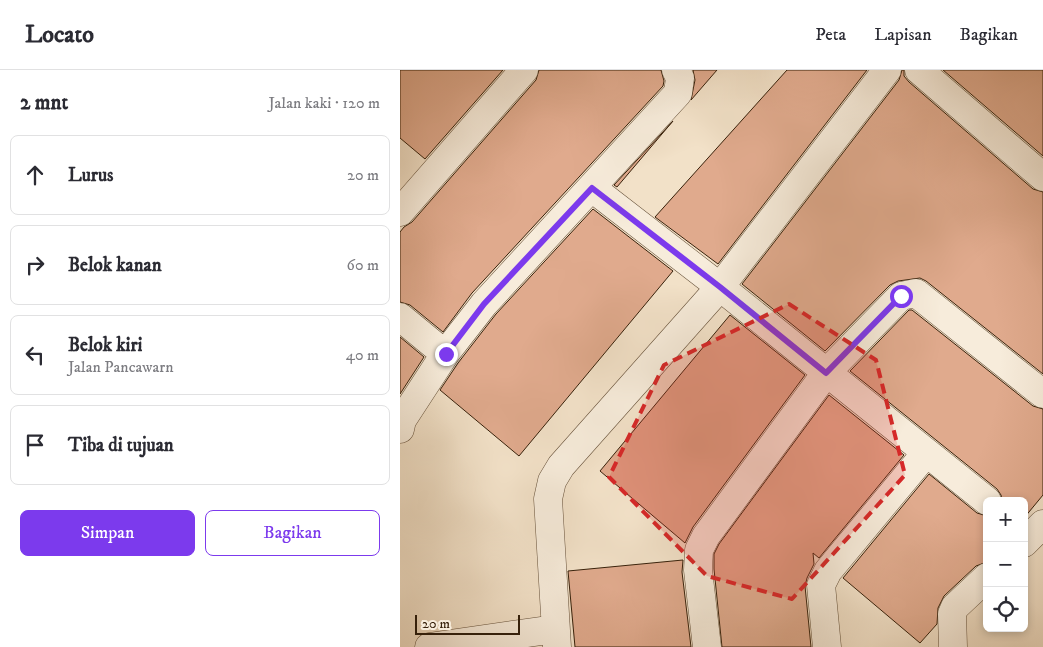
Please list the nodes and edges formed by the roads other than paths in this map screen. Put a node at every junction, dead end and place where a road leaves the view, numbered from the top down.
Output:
1 (524, 70) edge
2 (676, 70) edge
3 (887, 70) edge
4 (919, 70) edge
5 (1043, 177) edge
6 (592, 188) junction
7 (405, 197) edge
8 (720, 287) junction
9 (400, 317) edge
10 (446, 354) junction
11 (826, 373) junction
12 (1043, 394) edge
13 (400, 430) edge
14 (926, 453) junction
15 (983, 499) edge
16 (983, 581) edge
17 (556, 638) edge
18 (429, 647) edge
19 (707, 647) edge
20 (827, 647) edge
21 (953, 647) edge

1 - 7 street
2 - 6 street
3 - 8 street
4 - 5 street
6 - 8 street
6 - 10 street
8 - 11 street
8 - 17 street
9 - 10 street
10 - 13 street
11 - 12 street
11 - 14 street
11 - 19 street
14 - 15 street
14 - 20 street
16 - 21 street
17 - 18 street

